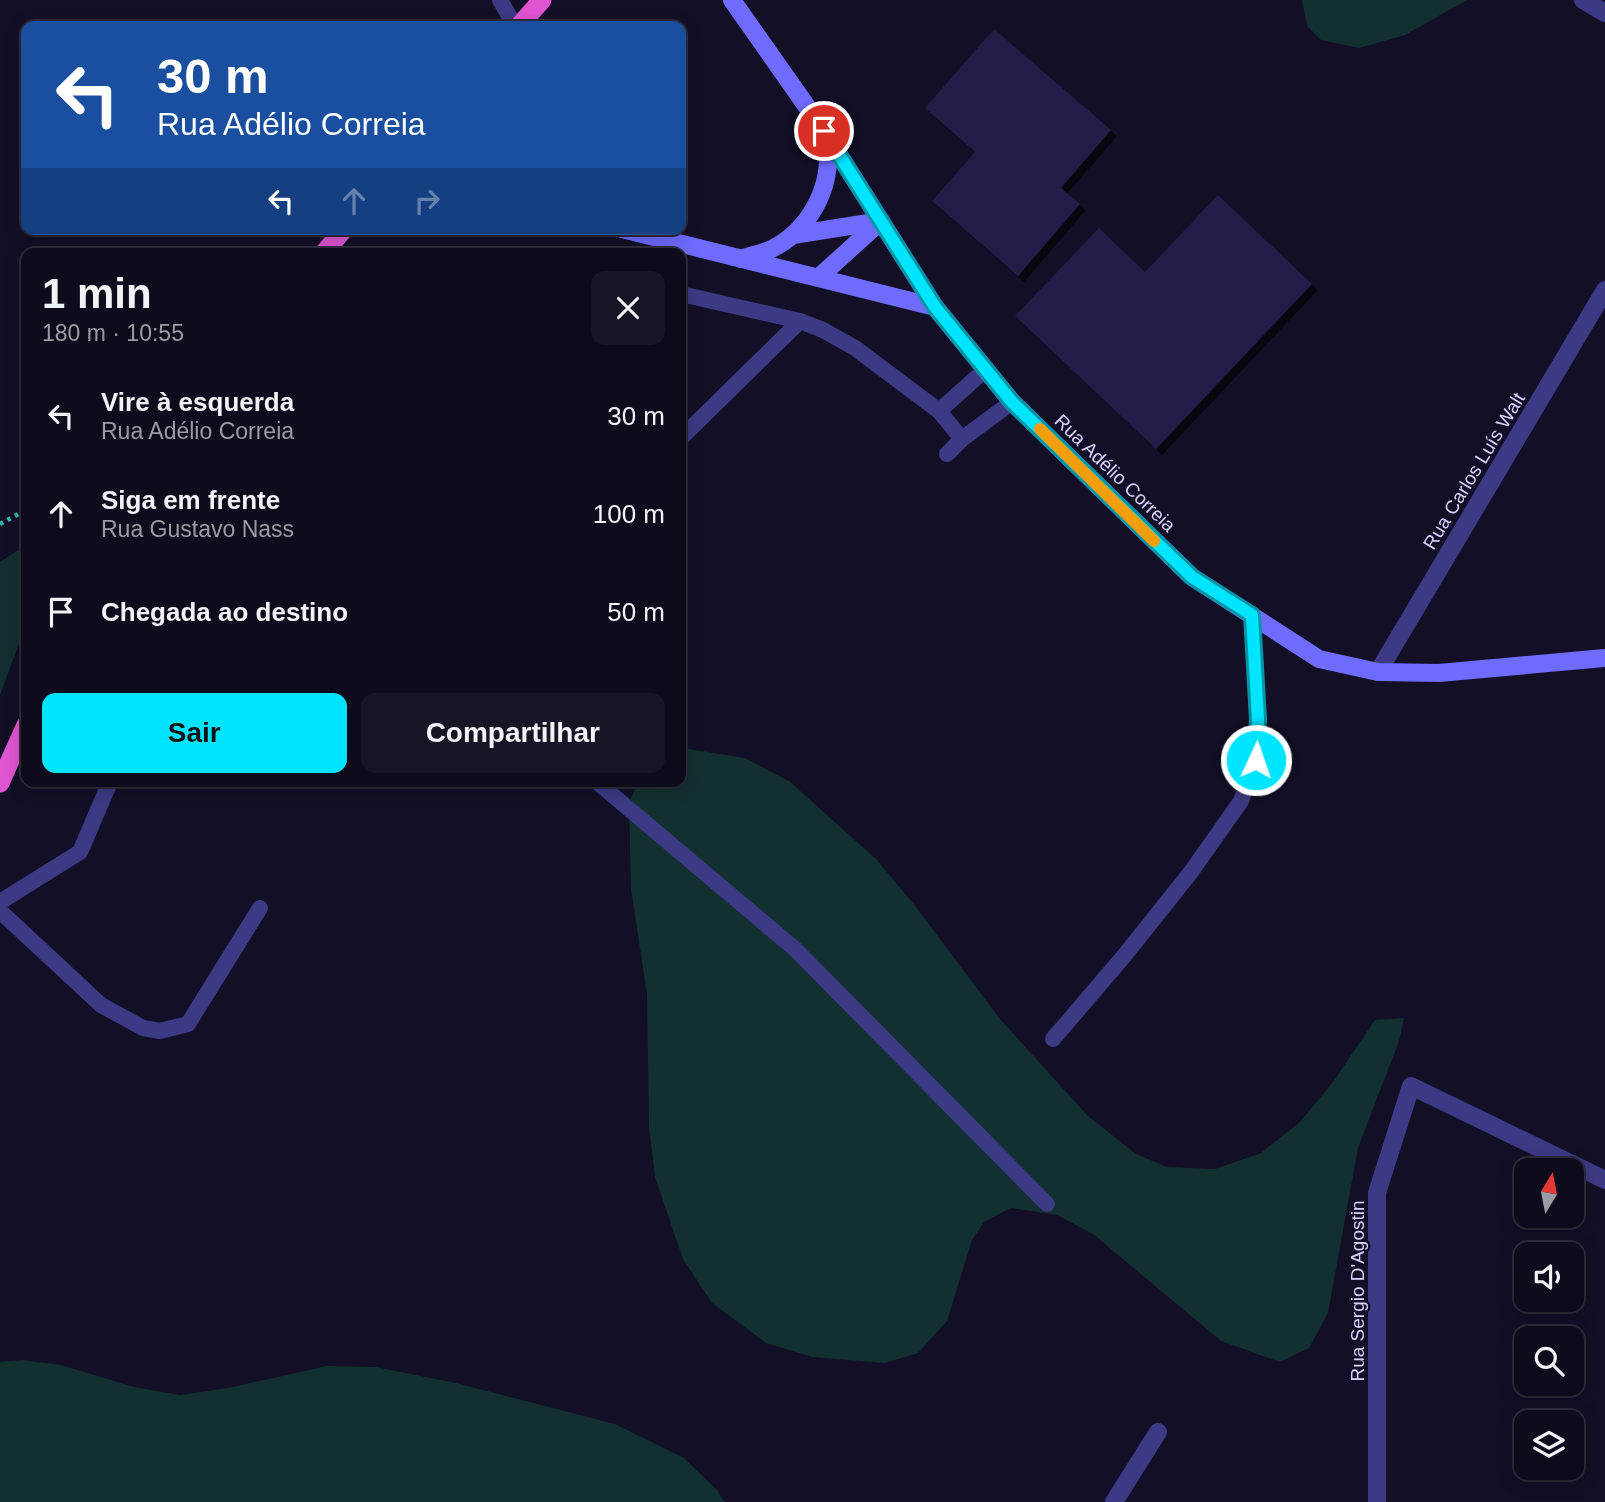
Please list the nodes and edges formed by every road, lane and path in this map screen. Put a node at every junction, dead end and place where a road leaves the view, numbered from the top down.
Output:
1 (500, 0) edge
2 (542, 0) edge
3 (732, 0) edge
4 (1583, 0) edge
5 (1605, 13) edge
6 (514, 21) edge
7 (522, 21) edge
8 (824, 131) junction
9 (881, 220) junction
10 (646, 235) edge
11 (793, 235) junction
12 (741, 259) junction
13 (818, 278) junction
14 (1605, 290) edge
15 (686, 295) edge
16 (935, 307) junction
17 (800, 321) junction
18 (985, 370) junction
19 (1012, 402) junction
20 (939, 411) junction
21 (686, 433) edge
22 (962, 439) junction
23 (947, 454) dead end
24 (21, 513) edge
25 (0, 524) edge
26 (1252, 615) junction
27 (1605, 658) edge
28 (1378, 673) junction
29 (21, 736) edge
30 (0, 783) edge
31 (108, 787) edge
32 (603, 787) edge
33 (0, 902) edge
34 (260, 908) dead end
35 (0, 911) edge
36 (1053, 1039) dead end
37 (1605, 1180) edge
38 (1048, 1204) dead end
39 (1158, 1432) dead end
40 (1114, 1502) edge
41 (1377, 1502) edge

1 - 6 lane
2 - 7 highway
3 - 8 main road, Rua Adélio Correia
4 - 5 street
8 - 9 main road, Rua Adélio Correia
8 - 11 main road
9 - 11 main road
9 - 13 main road
9 - 16 main road, Rua Adélio Correia
10 - 12 main road
11 - 12 main road
12 - 13 main road
13 - 16 main road
14 - 28 street, Rua Carlos Luís Walt
15 - 17 lane
16 - 18 main road, Rua Adélio Correia
17 - 20 lane
17 - 21 lane
18 - 19 main road, Rua Adélio Correia
18 - 20 lane
19 - 22 lane
19 - 26 main road, Rua Adélio Correia
20 - 22 lane
22 - 23 lane
24 - 25 path
26 - 28 main road, Rua Adélio Correia
26 - 36 lane
27 - 28 main road, Rua Adélio Correia
29 - 30 highway
31 - 33 lane
32 - 38 lane
34 - 35 lane
37 - 41 street, Rua Sergio D'Agostin
39 - 40 street

